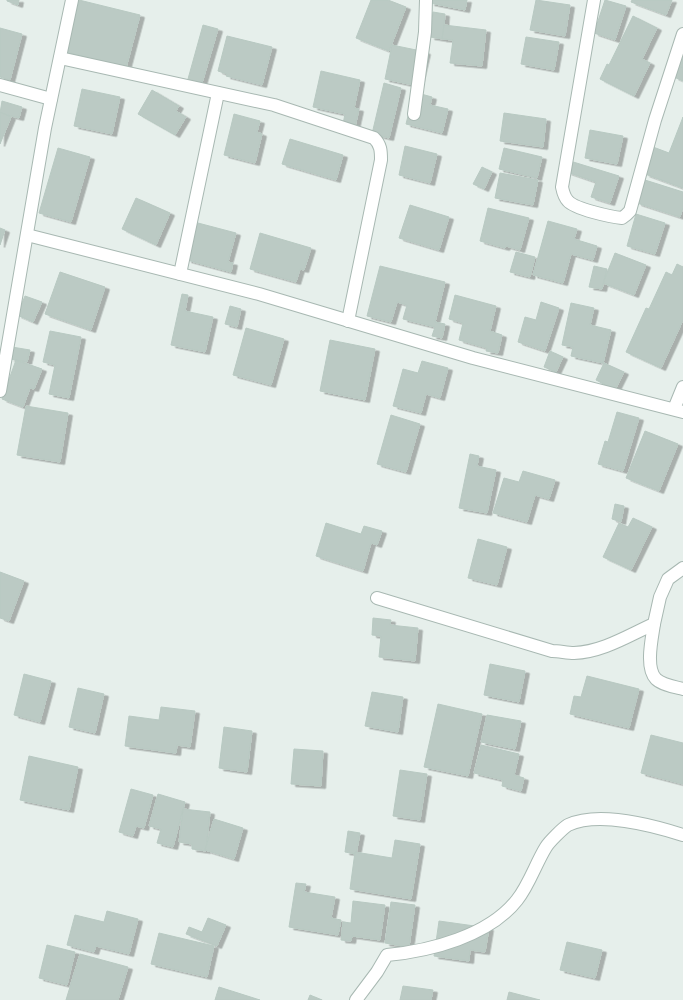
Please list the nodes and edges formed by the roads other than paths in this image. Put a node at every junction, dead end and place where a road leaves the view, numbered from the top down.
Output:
1 (72, 0) edge
2 (426, 0) edge
3 (594, 0) edge
4 (683, 34) edge
5 (60, 58) junction
6 (0, 85) edge
7 (218, 93) junction
8 (51, 99) junction
9 (414, 114) dead end
10 (27, 235) junction
11 (180, 274) junction
12 (348, 321) junction
13 (4, 343) edge
14 (683, 387) edge
15 (0, 390) edge
16 (679, 410) edge
17 (683, 568) edge
18 (377, 598) dead end
19 (654, 624) junction
20 (683, 689) edge
21 (683, 835) edge
22 (356, 1000) edge

1 - 5 street
2 - 9 street
3 - 4 street
5 - 7 street
5 - 8 street
6 - 8 street
7 - 11 street
7 - 12 street
8 - 10 street
10 - 11 street
10 - 13 street
11 - 12 street
12 - 16 street
13 - 15 street
14 - 16 street
17 - 19 street
18 - 19 street
19 - 20 street
21 - 22 street

